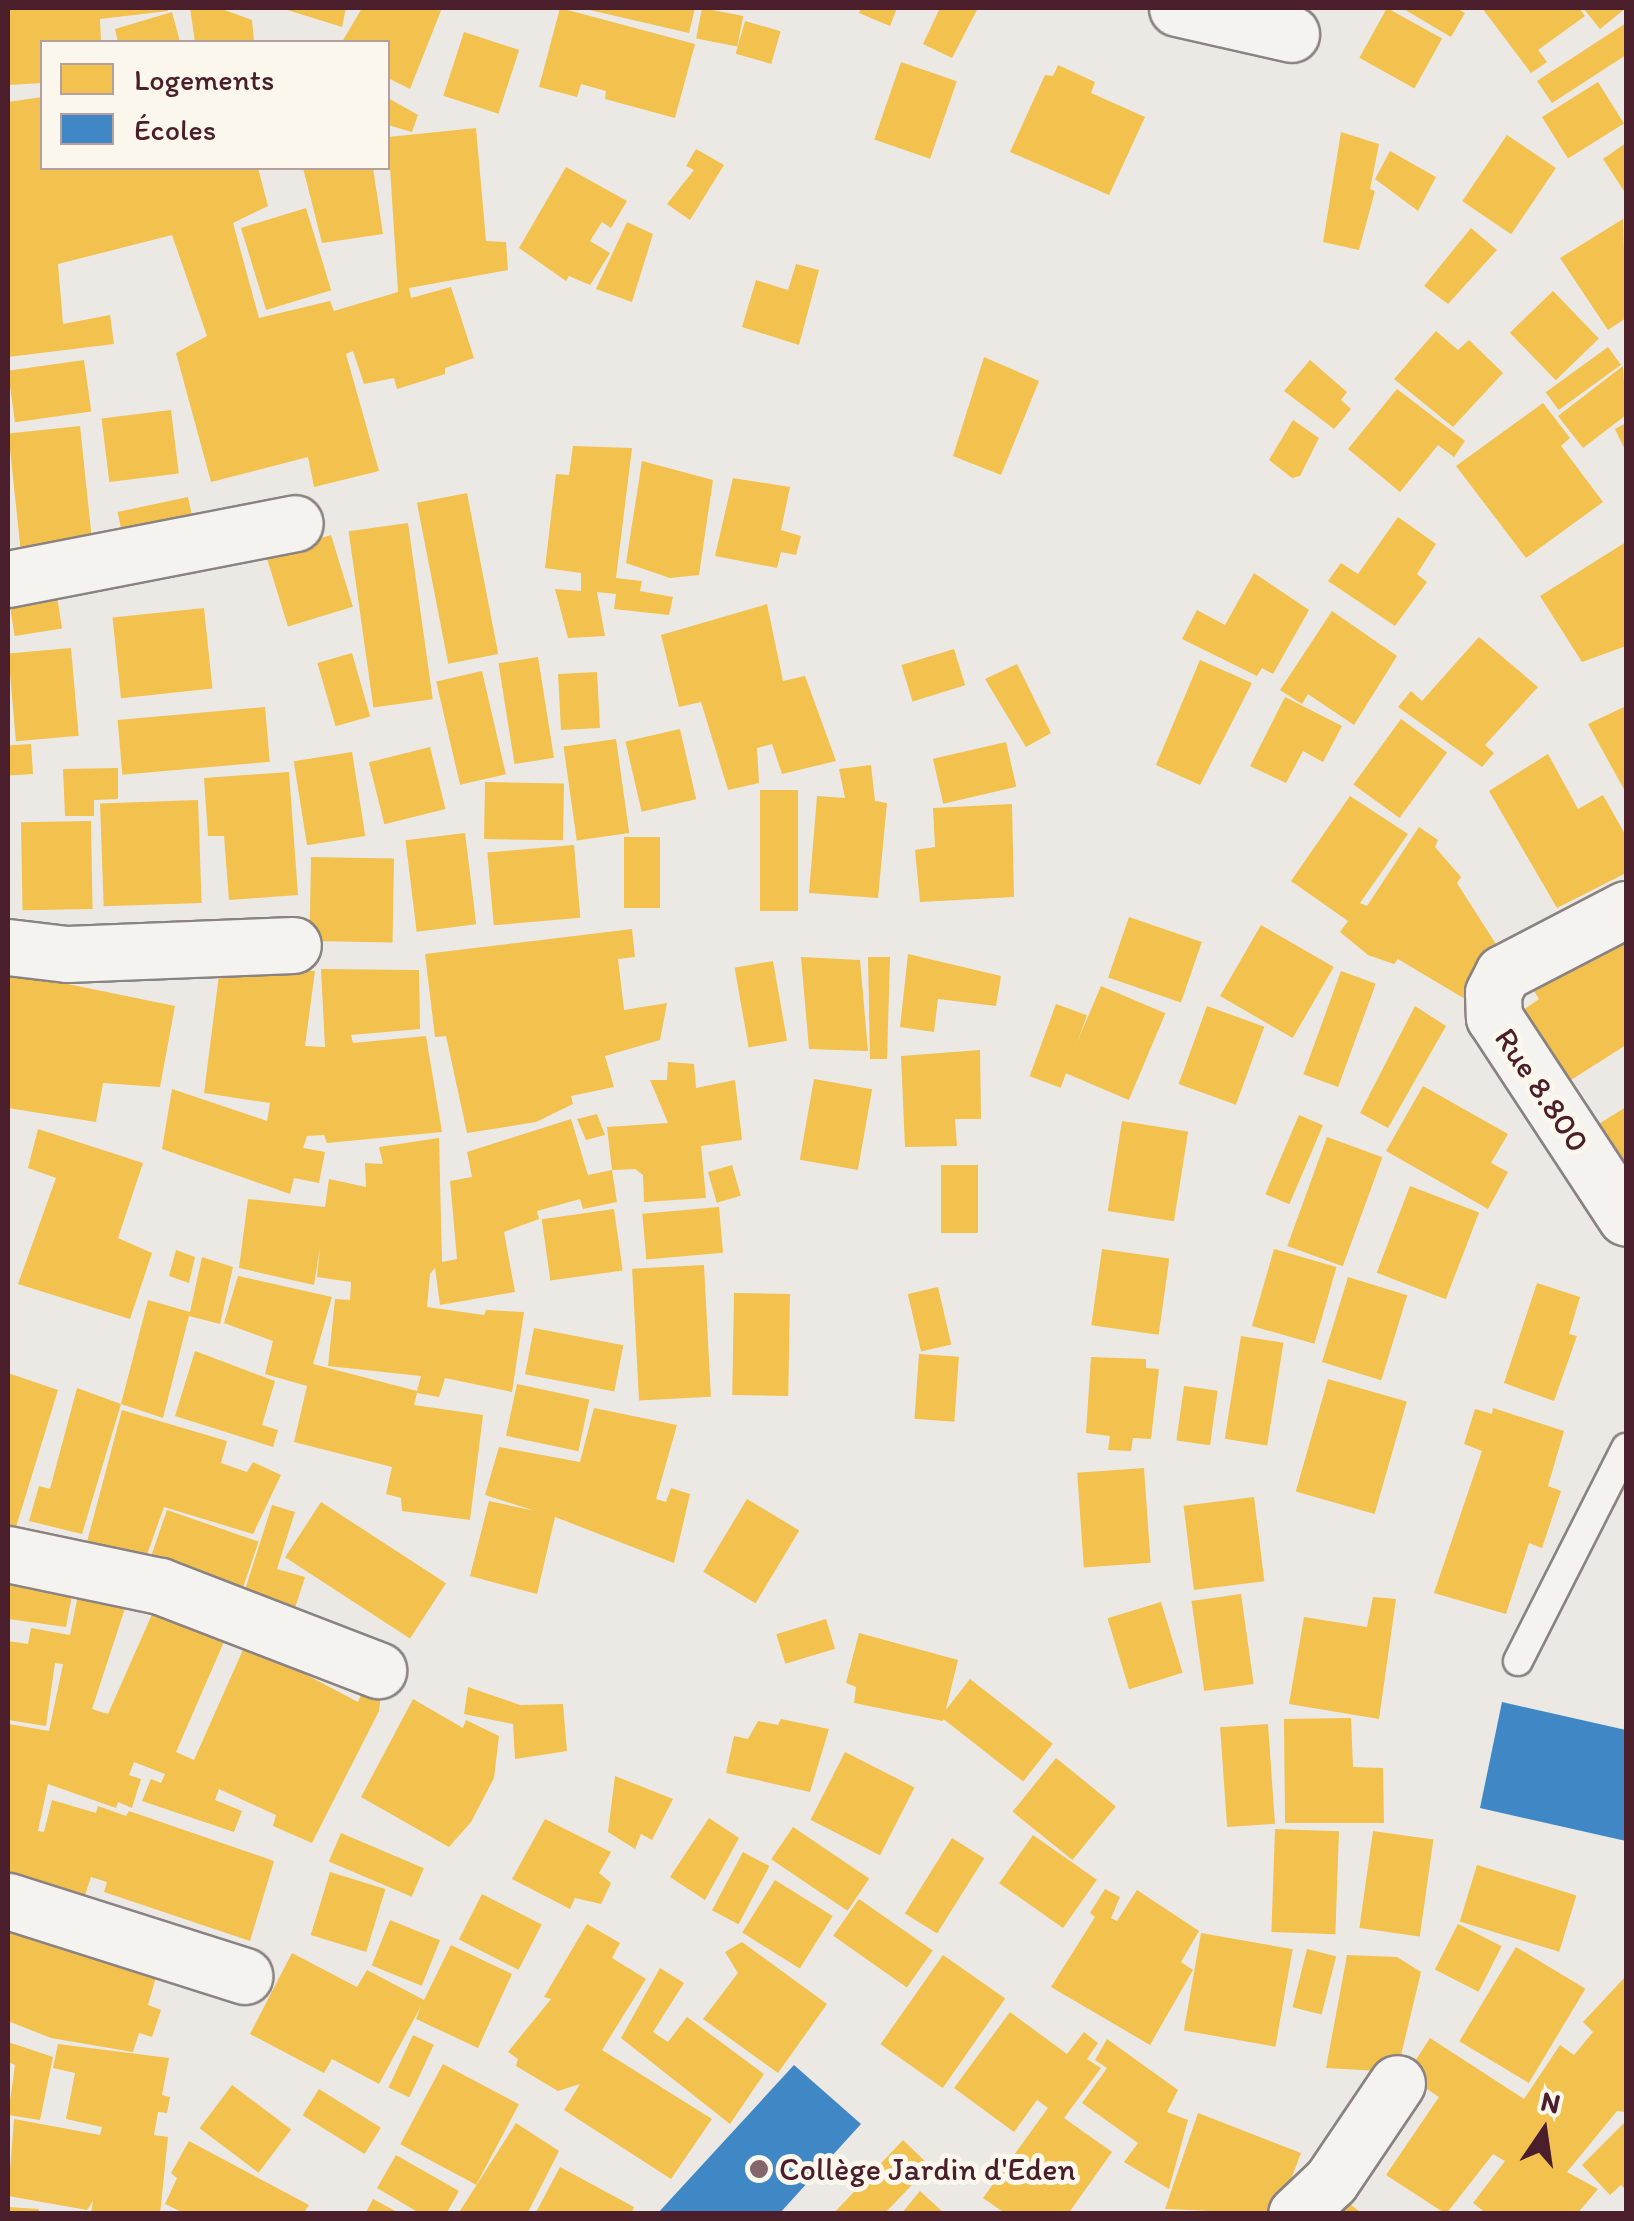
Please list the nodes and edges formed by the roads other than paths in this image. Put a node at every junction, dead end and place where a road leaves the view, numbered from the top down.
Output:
1 (1178, 8) edge
2 (1291, 34) dead end
3 (295, 523) dead end
4 (8, 580) edge
5 (1626, 909) edge
6 (293, 945) dead end
7 (8, 947) edge
8 (1626, 1218) edge
9 (1626, 1448) edge
10 (8, 1554) edge
11 (1518, 1661) dead end
12 (378, 1670) dead end
13 (8, 1901) edge
14 (244, 1976) dead end
15 (1397, 2083) dead end
16 (1296, 2214) edge

1 - 2 street
3 - 4 street
5 - 8 street, Rue 8.800
6 - 7 street
9 - 11 lane
10 - 12 street
13 - 14 street
15 - 16 street

